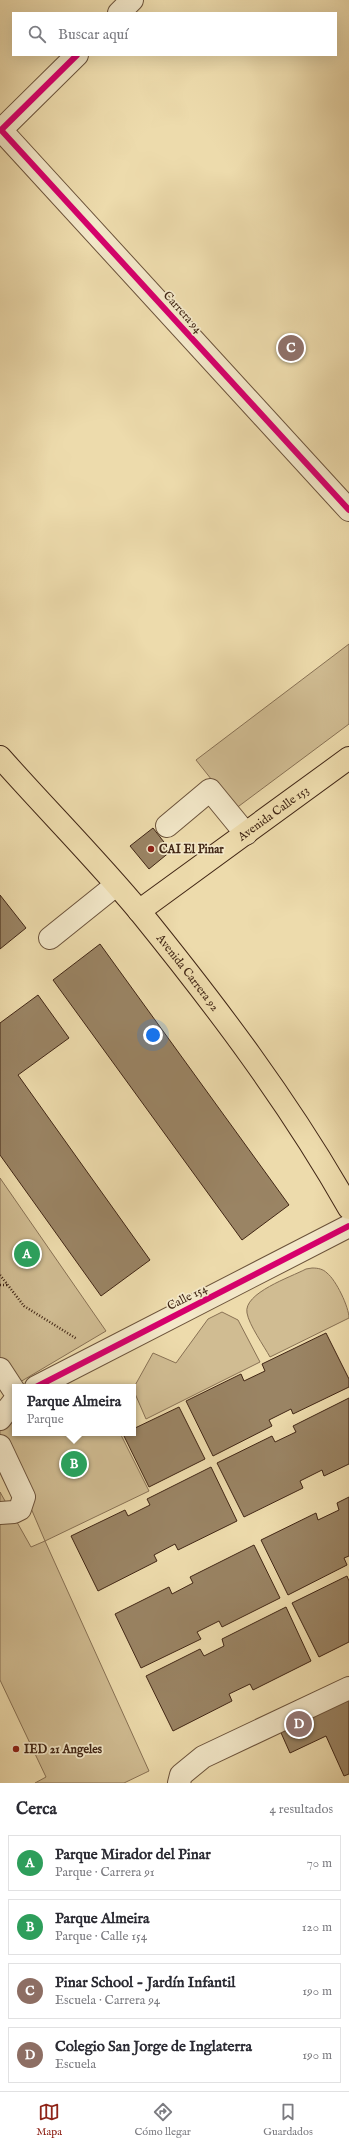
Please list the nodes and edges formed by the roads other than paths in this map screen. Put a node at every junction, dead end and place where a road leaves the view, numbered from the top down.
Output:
1 (76, 56) edge
2 (1, 131) edge
3 (349, 510) edge
4 (0, 757) edge
5 (349, 758) edge
6 (167, 826) dead end
7 (246, 834) junction
8 (116, 886) junction
9 (139, 911) junction
10 (50, 938) dead end
11 (349, 1208) edge
12 (349, 1226) edge
13 (0, 1369) edge
14 (42, 1384) edge
15 (12, 1387) edge
16 (12, 1404) edge
17 (0, 1419) edge
18 (0, 1446) edge
19 (0, 1513) edge
20 (349, 1688) edge
21 (179, 1783) edge

1 - 2 street
2 - 3 street, Carrera 94
4 - 8 main road, Avenida Carrera 92
5 - 7 main road, Avenida Calle 153
6 - 7 street
7 - 9 main road, Avenida Calle 153
8 - 9 main road, Avenida Carrera 92
8 - 10 street
9 - 11 main road, Avenida Carrera 92
12 - 14 street, Calle 154
13 - 15 street
16 - 17 street
18 - 19 street
20 - 21 street

